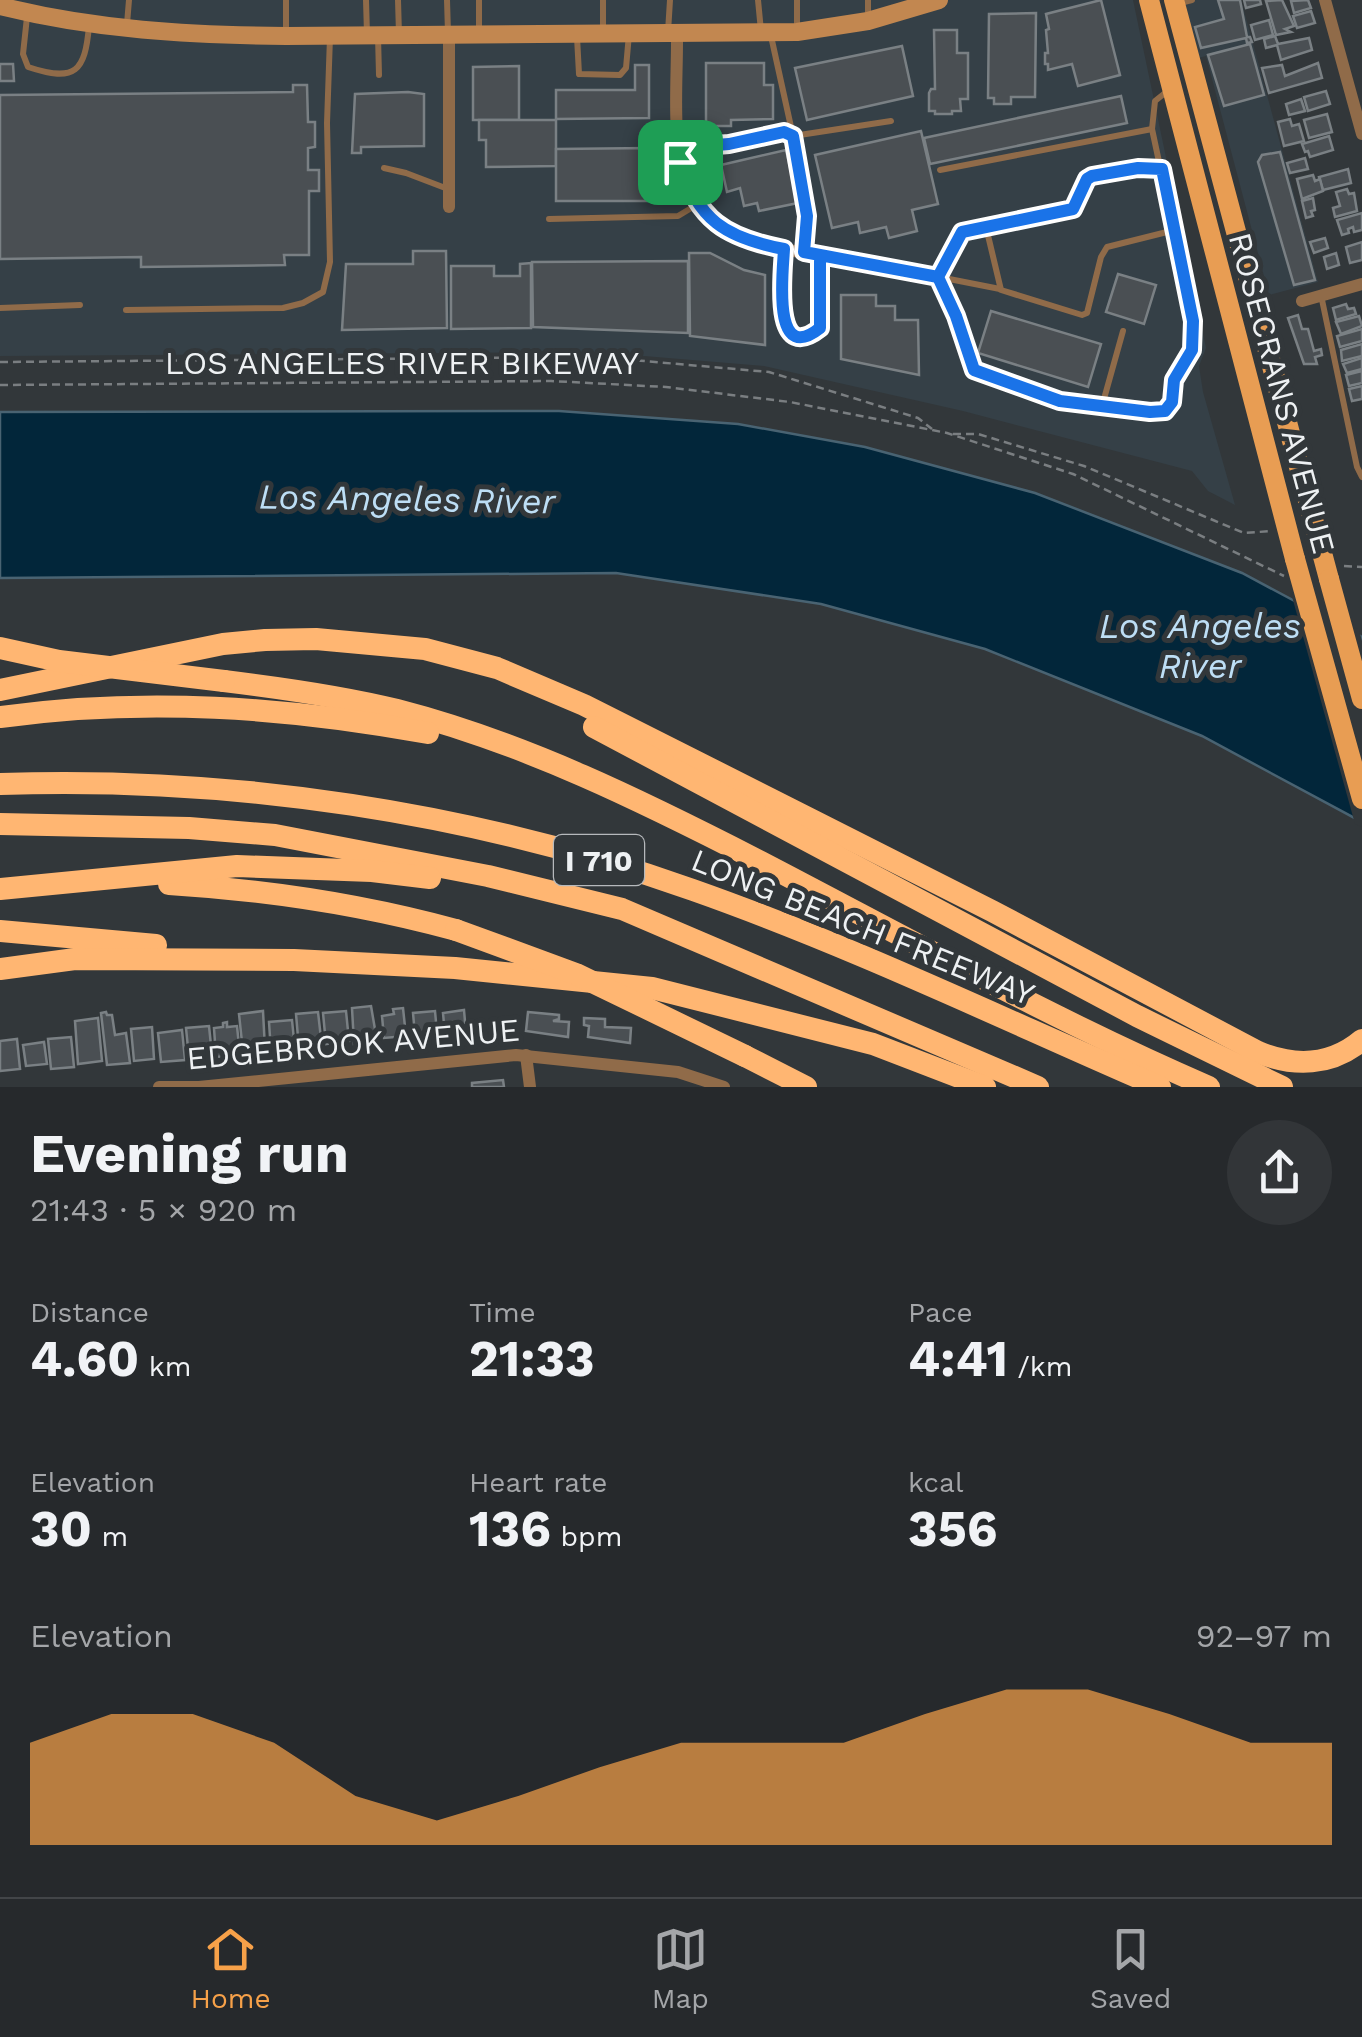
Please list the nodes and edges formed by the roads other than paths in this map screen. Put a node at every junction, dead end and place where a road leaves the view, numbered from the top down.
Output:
1 (129, 0) edge
2 (286, 0) edge
3 (366, 0) edge
4 (398, 0) edge
5 (447, 0) edge
6 (478, 0) edge
7 (603, 0) edge
8 (670, 0) edge
9 (758, 0) edge
10 (797, 0) edge
11 (868, 0) edge
12 (940, 0) edge
13 (1148, 0) edge
14 (1325, 0) edge
15 (1181, 1) edge
16 (0, 6) edge
17 (27, 13) junction
18 (868, 20) junction
19 (89, 25) junction
20 (126, 30) junction
21 (766, 32) junction
22 (797, 32) junction
23 (603, 33) junction
24 (629, 33) junction
25 (672, 33) junction
26 (399, 34) junction
27 (448, 34) junction
28 (479, 34) junction
29 (576, 34) junction
30 (372, 35) junction
31 (286, 36) junction
32 (330, 36) junction
33 (379, 75) dead end
34 (1171, 88) junction
35 (891, 121) dead end
36 (1152, 129) junction
37 (1362, 134) edge
38 (793, 136) junction
39 (679, 148) junction
40 (384, 168) dead end
41 (1162, 169) junction
42 (940, 170) dead end
43 (449, 190) junction
44 (698, 204) junction
45 (449, 207) dead end
46 (549, 219) dead end
47 (986, 227) junction
48 (1175, 230) junction
49 (784, 249) junction
50 (804, 252) junction
51 (820, 255) junction
52 (938, 277) junction
53 (1362, 284) edge
54 (1000, 290) junction
55 (1321, 295) junction
56 (1302, 300) dead end
57 (80, 305) dead end
58 (0, 308) edge
59 (126, 310) dead end
60 (1124, 331) dead end
61 (1102, 406) junction
62 (1362, 477) edge
63 (386, 646) junction
64 (0, 648) edge
65 (0, 690) edge
66 (1362, 699) edge
67 (0, 717) edge
68 (500, 746) junction
69 (0, 784) edge
70 (1362, 800) edge
71 (0, 824) edge
72 (488, 876) junction
73 (46, 884) junction
74 (0, 889) edge
75 (11, 932) edge
76 (294, 960) junction
77 (11, 967) edge
78 (593, 982) junction
79 (1362, 1040) edge
80 (526, 1056) junction
81 (347, 1080) edge
82 (717, 1085) edge
83 (162, 1087) edge
84 (530, 1087) edge
85 (806, 1087) edge
86 (985, 1087) edge
87 (1038, 1087) edge
88 (1160, 1087) edge
89 (1209, 1087) edge
90 (1282, 1087) edge

1 - 20 lane
2 - 31 lane
3 - 30 lane
4 - 26 lane
5 - 27 lane
6 - 28 lane
7 - 23 lane
8 - 25 lane
9 - 21 lane
10 - 22 lane
11 - 18 lane
12 - 18 street
13 - 34 main road, ROSECRANS AVENUE
14 - 37 street
15 - 66 main road, ROSECRANS AVENUE, bridge
16 - 17 street
17 - 19 street
17 - 19 lane
18 - 22 street
19 - 20 street
20 - 31 street
21 - 22 street
21 - 25 street
21 - 38 lane
23 - 24 street
23 - 29 street
24 - 25 street
24 - 29 lane
25 - 39 street
26 - 27 street
26 - 30 street
27 - 28 street
27 - 43 street
28 - 29 street
30 - 32 street
30 - 33 lane
31 - 32 street
32 - 59 lane
34 - 36 lane
34 - 70 main road, ROSECRANS AVENUE, bridge
35 - 38 lane
36 - 41 lane
36 - 42 lane
38 - 39 lane
38 - 50 lane
39 - 44 street
40 - 43 lane
41 - 47 lane
41 - 48 lane
43 - 45 street
44 - 46 lane
44 - 49 street
47 - 52 lane
47 - 54 lane
48 - 54 lane
48 - 61 lane
49 - 50 street
49 - 51 lane
50 - 51 street
51 - 52 street
52 - 54 lane
52 - 61 lane
53 - 55 street
55 - 56 street
55 - 62 lane
57 - 58 lane
60 - 61 lane
63 - 65 highway
63 - 79 highway
63 - 90 highway
64 - 68 highway, bridge
67 - 68 highway
68 - 89 highway
69 - 88 highway, LONG BEACH FREEWAY / I 710
71 - 72 highway, I 710
72 - 73 highway
72 - 87 highway, I 710
73 - 74 highway
73 - 78 highway, bridge
75 - 76 highway
76 - 77 highway
76 - 78 highway
78 - 85 highway, bridge
78 - 86 highway
80 - 81 street, EDGEBROOK AVENUE
80 - 82 street, EDGEBROOK AVENUE
80 - 84 street
81 - 83 street, EDGEBROOK AVENUE

